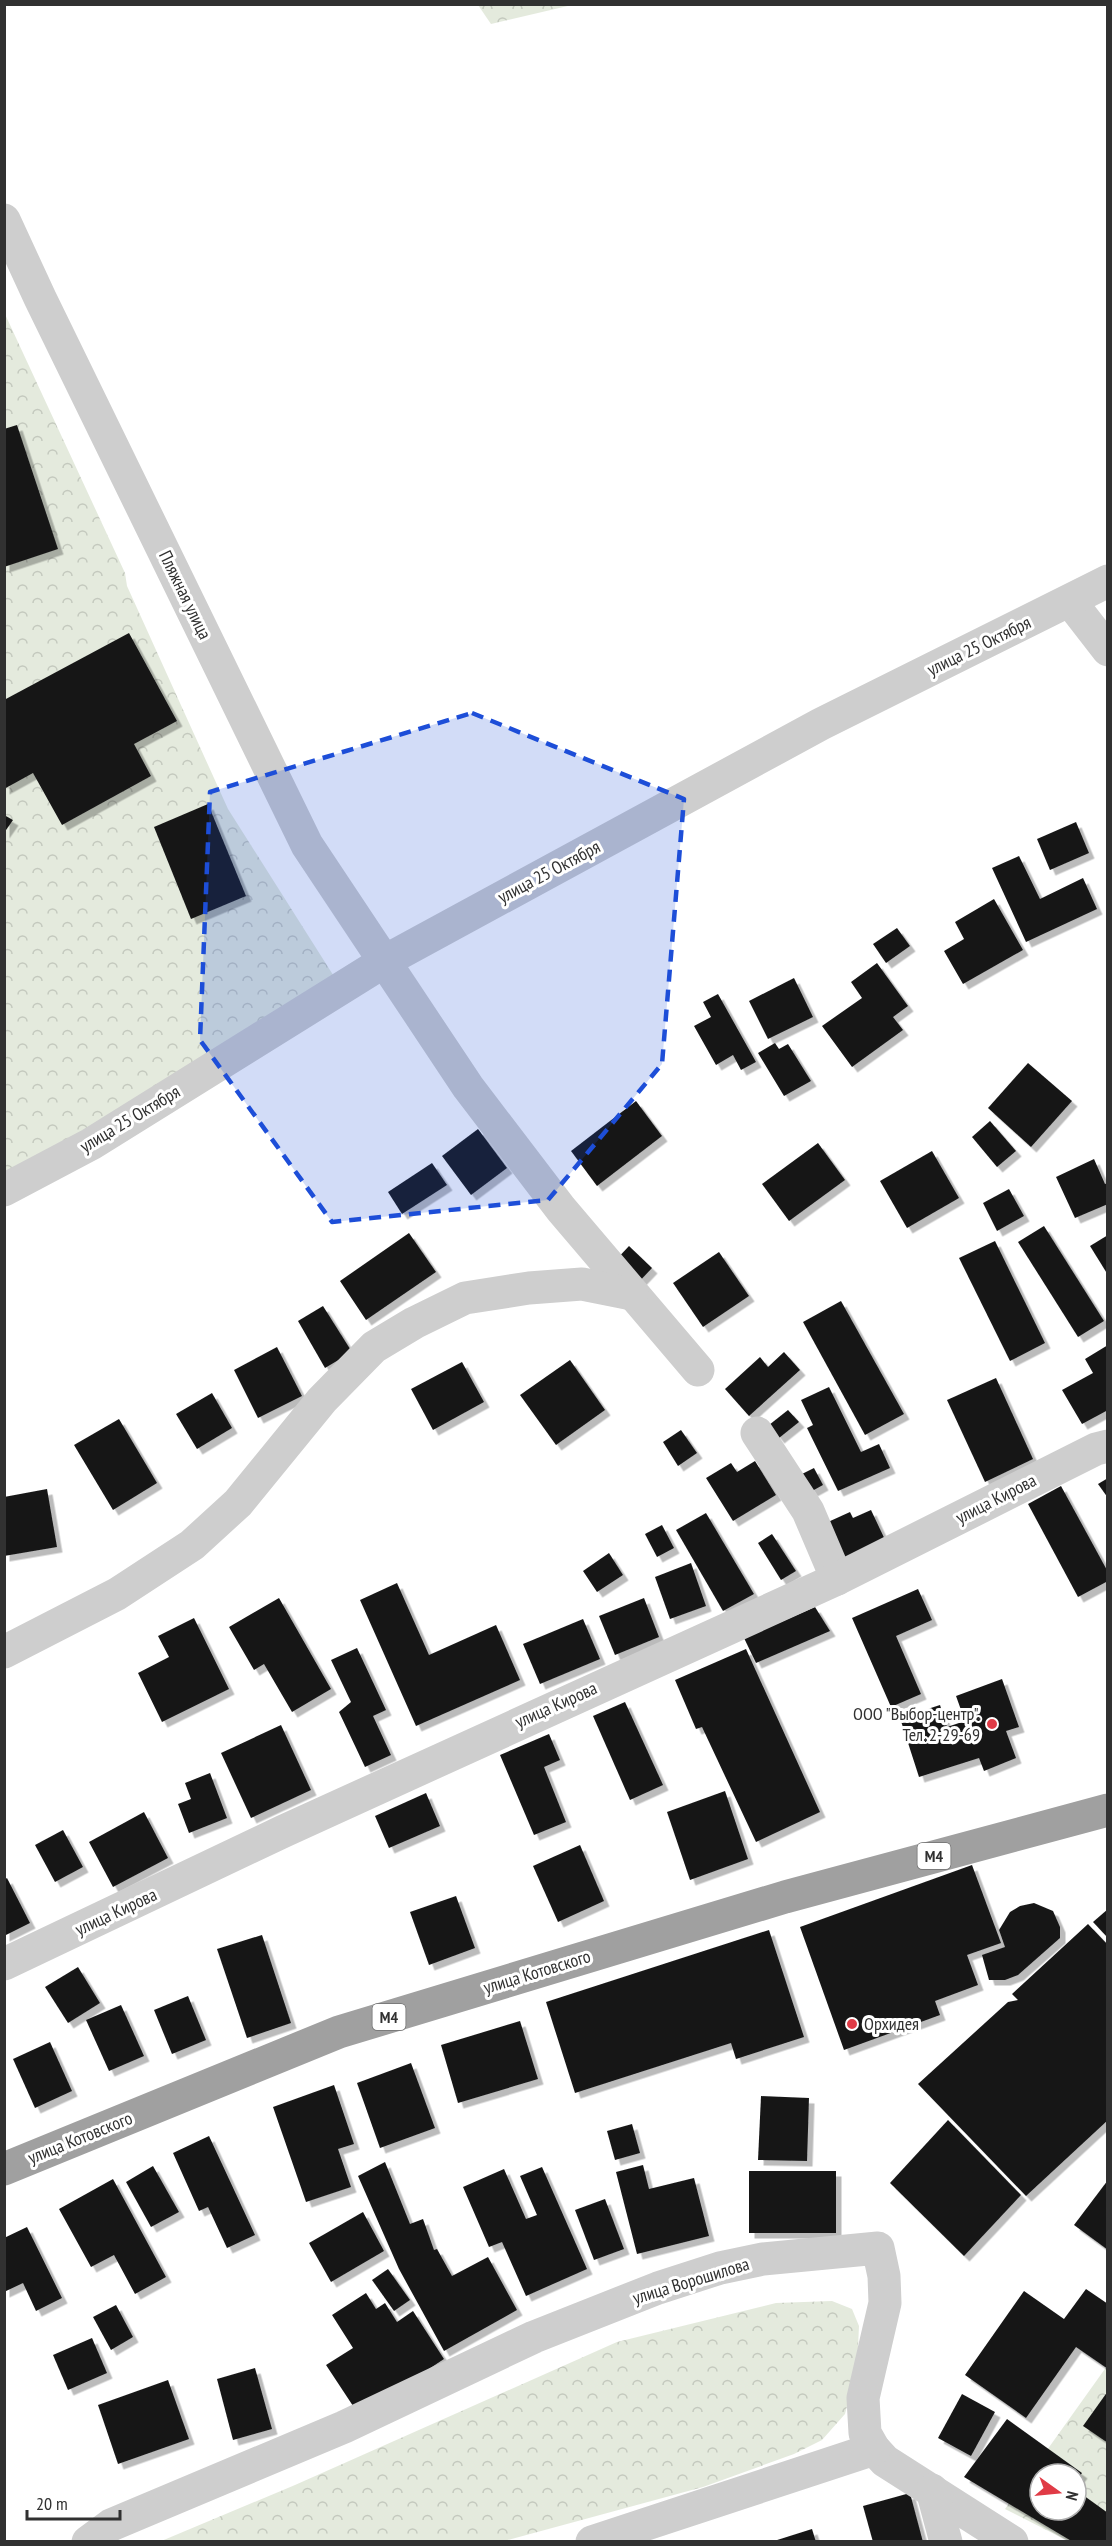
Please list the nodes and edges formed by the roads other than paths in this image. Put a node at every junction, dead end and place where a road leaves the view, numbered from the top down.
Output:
1 (4, 220) edge
2 (1107, 581) edge
3 (1070, 601) junction
4 (1107, 650) edge
5 (385, 961) junction
6 (4, 1190) edge
7 (632, 1294) junction
8 (698, 1370) dead end
9 (757, 1433) dead end
10 (1107, 1446) edge
11 (837, 1579) junction
12 (4, 1652) edge
13 (1099, 1818) edge
14 (4, 1964) edge
15 (4, 2169) edge
16 (873, 2449) junction
17 (932, 2490) junction
18 (88, 2541) edge
19 (592, 2541) edge
20 (946, 2541) edge
21 (1012, 2541) edge

1 - 5 street, Пляжная улица
2 - 3 street, улица 25 Октября
3 - 4 street
3 - 5 street, улица 25 Октября
5 - 6 street, улица 25 Октября
5 - 7 street, Пляжная улица
7 - 8 street, Пляжная улица
7 - 12 street
9 - 11 street
10 - 11 street, улица Кирова
11 - 14 street, улица Кирова
13 - 15 highway, улица Котовского / M4
16 - 17 street
16 - 18 street, улица Ворошилова
16 - 19 street
17 - 20 street
17 - 21 street

